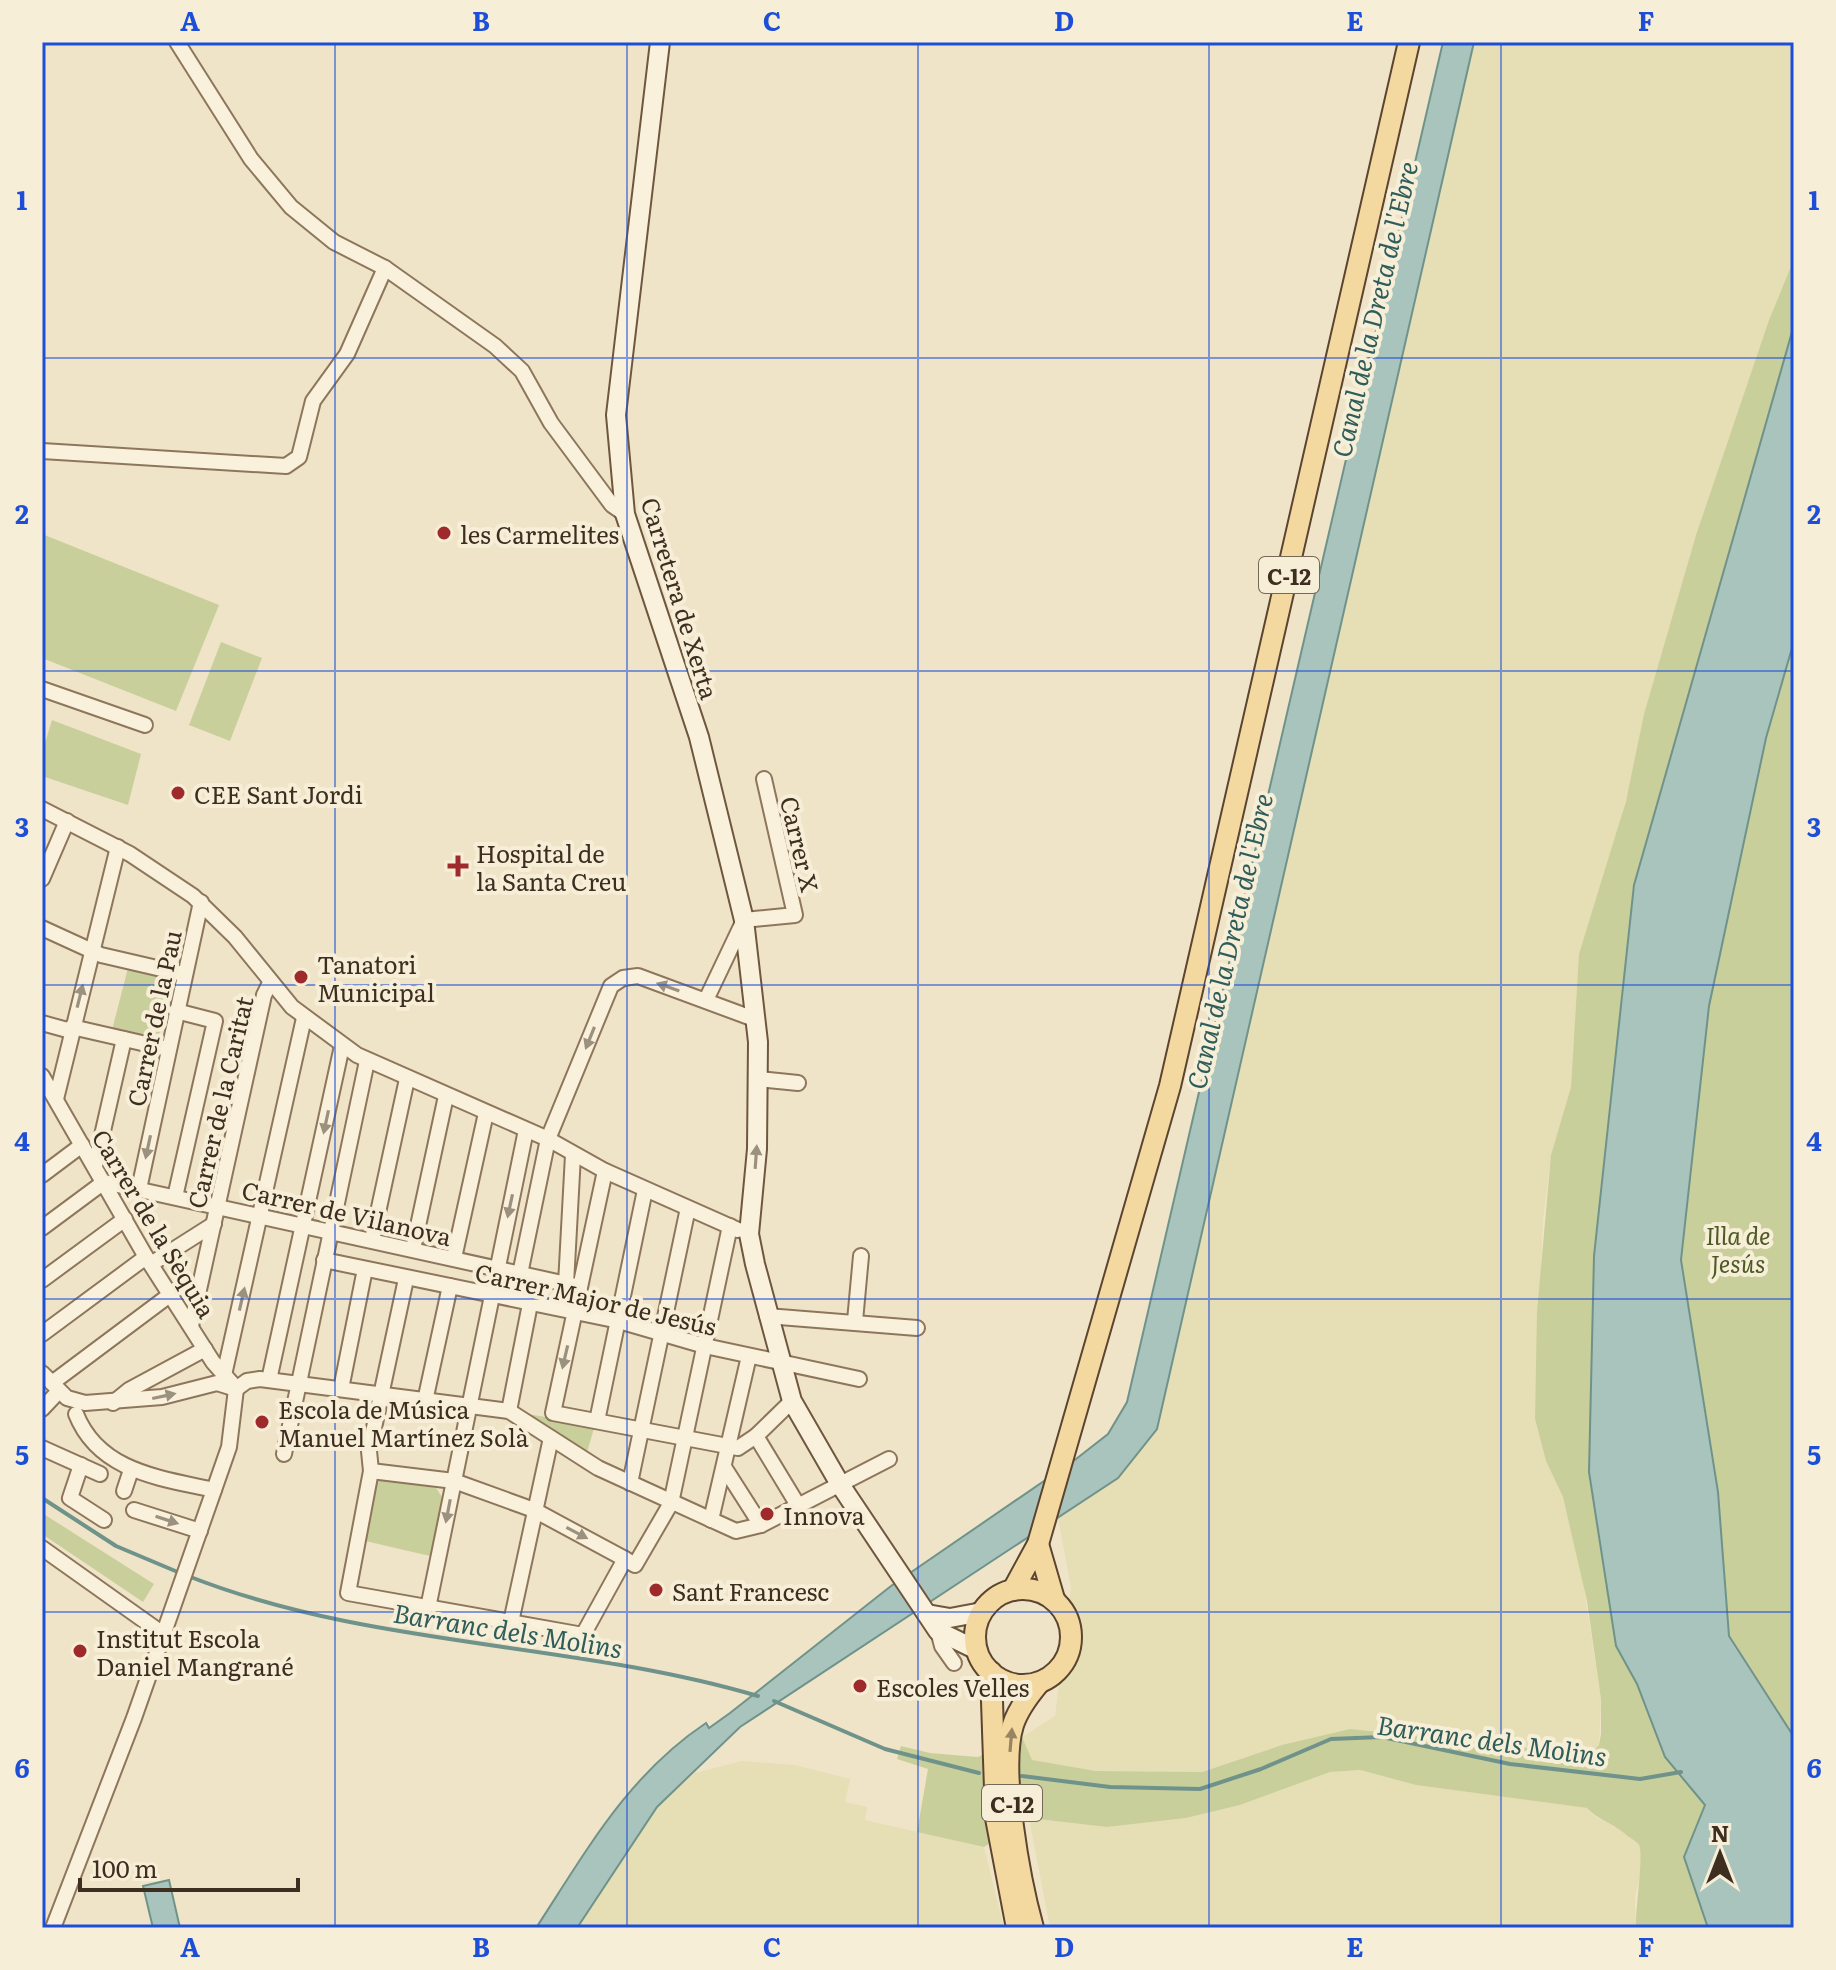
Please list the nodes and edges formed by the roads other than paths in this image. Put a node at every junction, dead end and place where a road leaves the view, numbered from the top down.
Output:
1 (177, 42) edge
2 (660, 42) edge
3 (1409, 42) edge
4 (385, 268) junction
5 (42, 451) edge
6 (625, 514) junction
7 (42, 689) edge
8 (145, 725) dead end
9 (764, 779) dead end
10 (42, 809) edge
11 (67, 821) junction
12 (118, 847) junction
13 (42, 879) edge
14 (201, 902) junction
15 (744, 920) junction
16 (42, 928) edge
17 (91, 951) junction
18 (183, 974) junction
19 (273, 987) junction
20 (706, 1000) junction
21 (176, 1011) junction
22 (304, 1018) junction
23 (757, 1020) junction
24 (42, 1023) edge
25 (72, 1029) junction
26 (124, 1039) junction
27 (342, 1046) junction
28 (168, 1049) junction
29 (367, 1061) junction
30 (42, 1076) edge
31 (407, 1079) junction
32 (758, 1079) junction
33 (798, 1083) dead end
34 (446, 1096) junction
35 (56, 1099) junction
36 (486, 1113) junction
37 (526, 1130) junction
38 (548, 1139) junction
39 (82, 1145) junction
40 (573, 1155) junction
41 (95, 1166) junction
42 (44, 1170) edge
43 (605, 1171) junction
44 (104, 1182) junction
45 (139, 1189) junction
46 (645, 1190) junction
47 (175, 1197) junction
48 (218, 1205) junction
49 (688, 1208) junction
50 (260, 1214) junction
51 (125, 1219) junction
52 (214, 1224) junction
53 (303, 1224) junction
54 (730, 1226) junction
55 (42, 1228) edge
56 (330, 1230) junction
57 (749, 1234) junction
58 (372, 1240) junction
59 (413, 1249) junction
60 (861, 1256) dead end
61 (454, 1258) junction
62 (148, 1260) junction
63 (324, 1260) junction
64 (496, 1268) junction
65 (365, 1269) junction
66 (520, 1274) junction
67 (406, 1279) junction
68 (42, 1280) edge
69 (450, 1286) junction
70 (573, 1286) junction
71 (171, 1294) junction
72 (492, 1296) junction
73 (530, 1304) junction
74 (576, 1312) junction
75 (767, 1316) junction
76 (619, 1321) junction
77 (855, 1321) junction
78 (191, 1326) junction
79 (917, 1328) dead end
80 (660, 1331) junction
81 (42, 1334) edge
82 (705, 1346) junction
83 (205, 1349) junction
84 (749, 1356) junction
85 (779, 1362) junction
86 (224, 1375) junction
87 (859, 1379) dead end
88 (269, 1380) junction
89 (51, 1383) edge
90 (299, 1383) junction
91 (236, 1389) junction
92 (341, 1389) junction
93 (383, 1395) junction
94 (425, 1401) junction
95 (792, 1401) junction
96 (113, 1403) junction
97 (467, 1407) junction
98 (42, 1409) edge
99 (509, 1411) junction
100 (76, 1414) dead end
101 (597, 1421) junction
102 (641, 1429) junction
103 (756, 1436) junction
104 (551, 1438) junction
105 (685, 1438) junction
106 (729, 1446) junction
107 (42, 1448) edge
108 (284, 1454) dead end
109 (889, 1459) dead end
110 (81, 1465) junction
111 (724, 1467) junction
112 (131, 1470) junction
113 (371, 1471) junction
114 (100, 1474) dead end
115 (454, 1481) junction
116 (630, 1483) junction
117 (841, 1486) junction
118 (214, 1490) junction
119 (124, 1491) dead end
120 (671, 1503) junction
121 (799, 1507) junction
122 (134, 1510) dead end
123 (534, 1510) junction
124 (104, 1520) dead end
125 (711, 1520) junction
126 (761, 1525) junction
127 (200, 1531) junction
128 (1039, 1542) junction
129 (42, 1548) edge
130 (625, 1559) junction
131 (1013, 1590) junction
132 (1054, 1599) junction
133 (428, 1608) junction
134 (982, 1612) junction
135 (511, 1622) junction
136 (944, 1625) junction
137 (163, 1634) junction
138 (973, 1649) junction
139 (954, 1663) joint
140 (991, 1672) junction
141 (1039, 1683) junction
142 (53, 1928) edge
143 (1017, 1928) edge
144 (1033, 1928) edge

1 - 4 street
2 - 6 main road, Carretera de Xerta
3 - 128 main road, C-12
4 - 5 street
4 - 6 street
6 - 15 main road, Carretera de Xerta
7 - 8 street
9 - 15 street, Carrer X
10 - 11 street
11 - 12 street
11 - 13 street
12 - 14 street
12 - 17 street
14 - 18 street, Carrer de la Pau
14 - 19 street
15 - 20 street
15 - 23 main road, Carretera de Xerta
16 - 17 street
17 - 18 street
25 -> 17 street
18 - 21 street, Carrer de la Pau
19 - 22 street
19 - 48 street, Carrer de la Caritat
20 - 23 street
20 -> 38 street
21 - 28 street, Carrer de la Pau
21 - 47 street
22 - 27 street
22 - 50 street
23 - 32 main road, Carretera de Xerta
24 - 25 street
25 - 26 street
25 - 35 street
26 - 28 street
26 - 41 street
27 - 29 street
27 -> 53 street
28 -> 45 street, Carrer de la Pau
29 - 31 street
29 - 56 street
30 - 35 street, Carrer de la Sèquia
31 - 34 street
31 - 58 street
32 - 33 street
57 -> 32 main road, Carretera de Xerta
34 - 36 street
34 - 59 street
35 - 39 street, Carrer de la Sèquia
36 - 37 street
36 - 61 street
37 - 38 street
37 -> 64 street
38 - 40 street
38 - 66 street
39 - 41 street, Carrer de la Sèquia
39 - 42 street
40 - 43 street
40 - 70 street
41 - 44 street, Carrer de la Sèquia
43 - 46 street
43 - 70 street
44 - 45 street, Carrer de Vilanova
44 - 51 street, Carrer de la Sèquia
44 - 55 street
45 - 47 street, Carrer de Vilanova
46 - 49 street
46 - 76 street
47 - 48 street, Carrer de Vilanova
48 - 50 street, Carrer de Vilanova
48 - 52 street, Carrer de la Caritat
49 - 54 street
49 - 80 street
50 - 53 street, Carrer de Vilanova
86 -> 50 street
51 - 62 street, Carrer de la Sèquia
51 - 68 street
52 - 62 street
52 - 78 street, Carrer de la Caritat
53 - 56 street, Carrer de Vilanova
53 - 88 street
54 - 57 street
54 - 82 street
56 - 58 street, Carrer de Vilanova
56 - 63 street
57 - 75 main road
58 - 59 street, Carrer de Vilanova
59 - 61 street, Carrer de Vilanova
60 - 77 street
61 - 64 street, Carrer de Vilanova
62 - 71 street, Carrer de la Sèquia
62 - 81 street
63 - 65 street, Carrer Major de Jesús
63 - 90 street
64 - 66 street, Carrer de Vilanova
64 - 72 street
65 - 67 street, Carrer Major de Jesús
65 - 92 street
66 - 70 street, Carrer de Vilanova
67 - 69 street, Carrer Major de Jesús
67 - 93 street
69 - 72 street, Carrer Major de Jesús
69 - 94 street
70 - 74 street
71 - 78 street, Carrer de la Sèquia
71 - 89 street
72 - 73 street, Carrer Major de Jesús
72 - 97 street
73 - 74 street, Carrer Major de Jesús
73 - 99 street
74 - 76 street, Carrer Major de Jesús
74 -> 101 street
75 - 77 street
75 - 85 main road
76 - 80 street, Carrer Major de Jesús
76 - 101 street
77 - 79 street
78 - 83 street, Carrer de la Sèquia
80 - 82 street, Carrer Major de Jesús
80 - 102 street
82 - 84 street, Carrer Major de Jesús
82 - 105 street
83 - 86 street, Carrer de la Sèquia
83 - 96 street
84 - 85 street, Carrer Major de Jesús
84 - 106 street
85 - 87 street, Carrer Major de Jesús
85 - 95 main road
86 - 91 street, Carrer de la Sèquia
88 - 90 street
88 - 91 street
89 - 96 street
89 - 98 street
90 - 92 street
90 - 108 street
96 -> 91 street
91 - 118 street
92 - 93 street
93 - 94 street
93 - 113 street
94 - 97 street
95 - 103 street
95 - 117 main road
97 - 99 street
97 - 115 street
99 - 104 street
100 - 112 street
101 - 102 street
102 - 105 street
102 - 116 street
103 - 106 street
103 - 121 street
104 - 116 street
104 - 123 street
105 - 106 street
105 - 120 street
106 - 111 street
107 - 110 street
109 - 117 street
110 - 114 street
110 - 124 street
111 - 125 street
111 - 126 street
112 - 118 street
112 - 119 street
113 - 115 street
113 - 133 street
115 - 123 street
115 -> 133 street
116 - 120 street
117 - 121 street
117 - 136 main road
118 - 127 street
120 - 125 street
120 - 130 street
121 - 126 street
122 -> 127 street
123 -> 130 street
123 - 135 street
125 - 126 street
127 - 137 street
128 - 131 main road, C-12
128 - 132 main road, C-12
129 - 137 street
130 - 135 street
131 - 132 main road
131 - 134 main road, C-12
132 - 141 main road, C-12
133 - 135 street
134 - 136 main road
134 - 138 main road
136 - 138 main road
136 - 139 street
137 - 142 street
138 - 139 main road
138 - 140 main road, C-12
140 - 141 main road
140 - 143 main road, C-12
144 -> 141 main road, C-12

